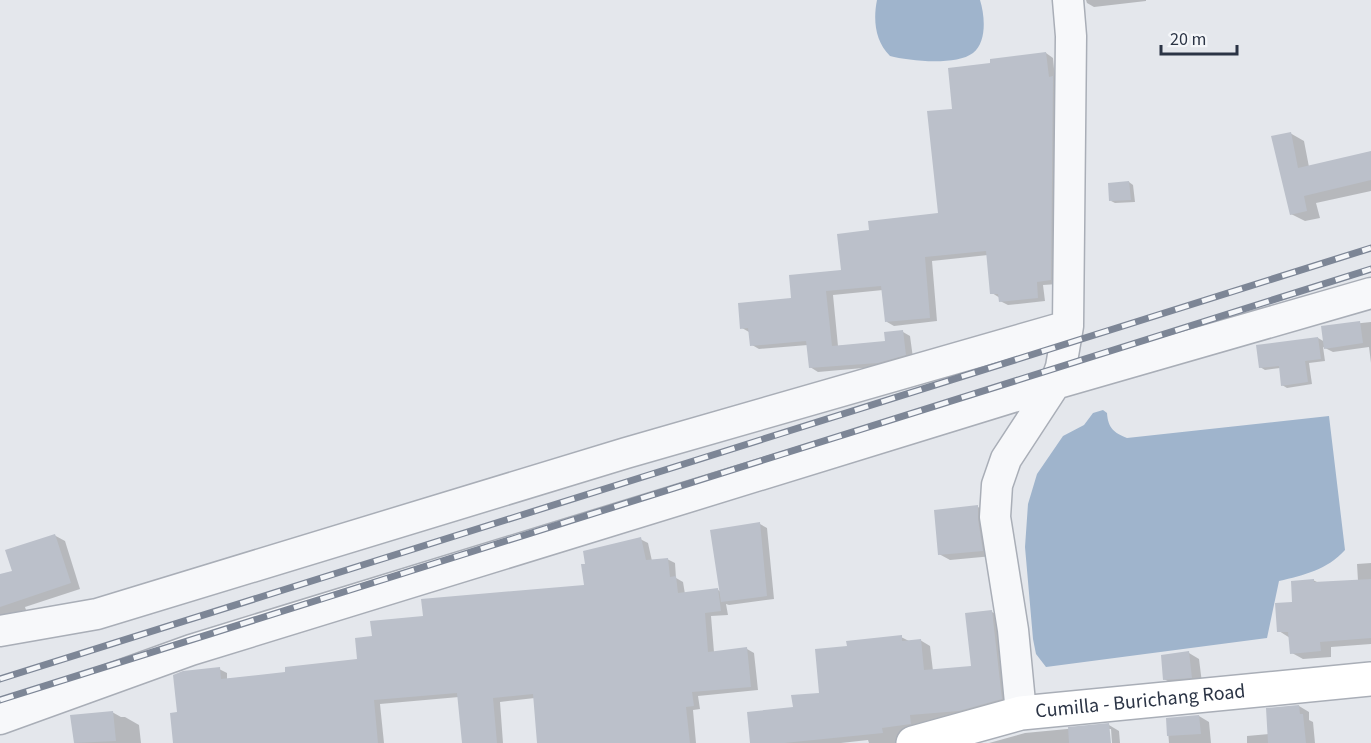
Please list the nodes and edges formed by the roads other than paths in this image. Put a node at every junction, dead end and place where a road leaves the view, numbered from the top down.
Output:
1 (1068, 0) edge
2 (1371, 293) edge
3 (1068, 326) junction
4 (1055, 384) junction
5 (0, 631) edge
6 (1371, 679) edge
7 (1021, 713) junction
8 (0, 719) edge
9 (913, 743) edge

1 - 3 street
2 - 4 street
3 - 4 street
3 - 5 street
4 - 7 street
4 - 8 street
6 - 7 main road, Cumilla - Burichang Road
7 - 9 main road, Cumilla - Burichang Road

